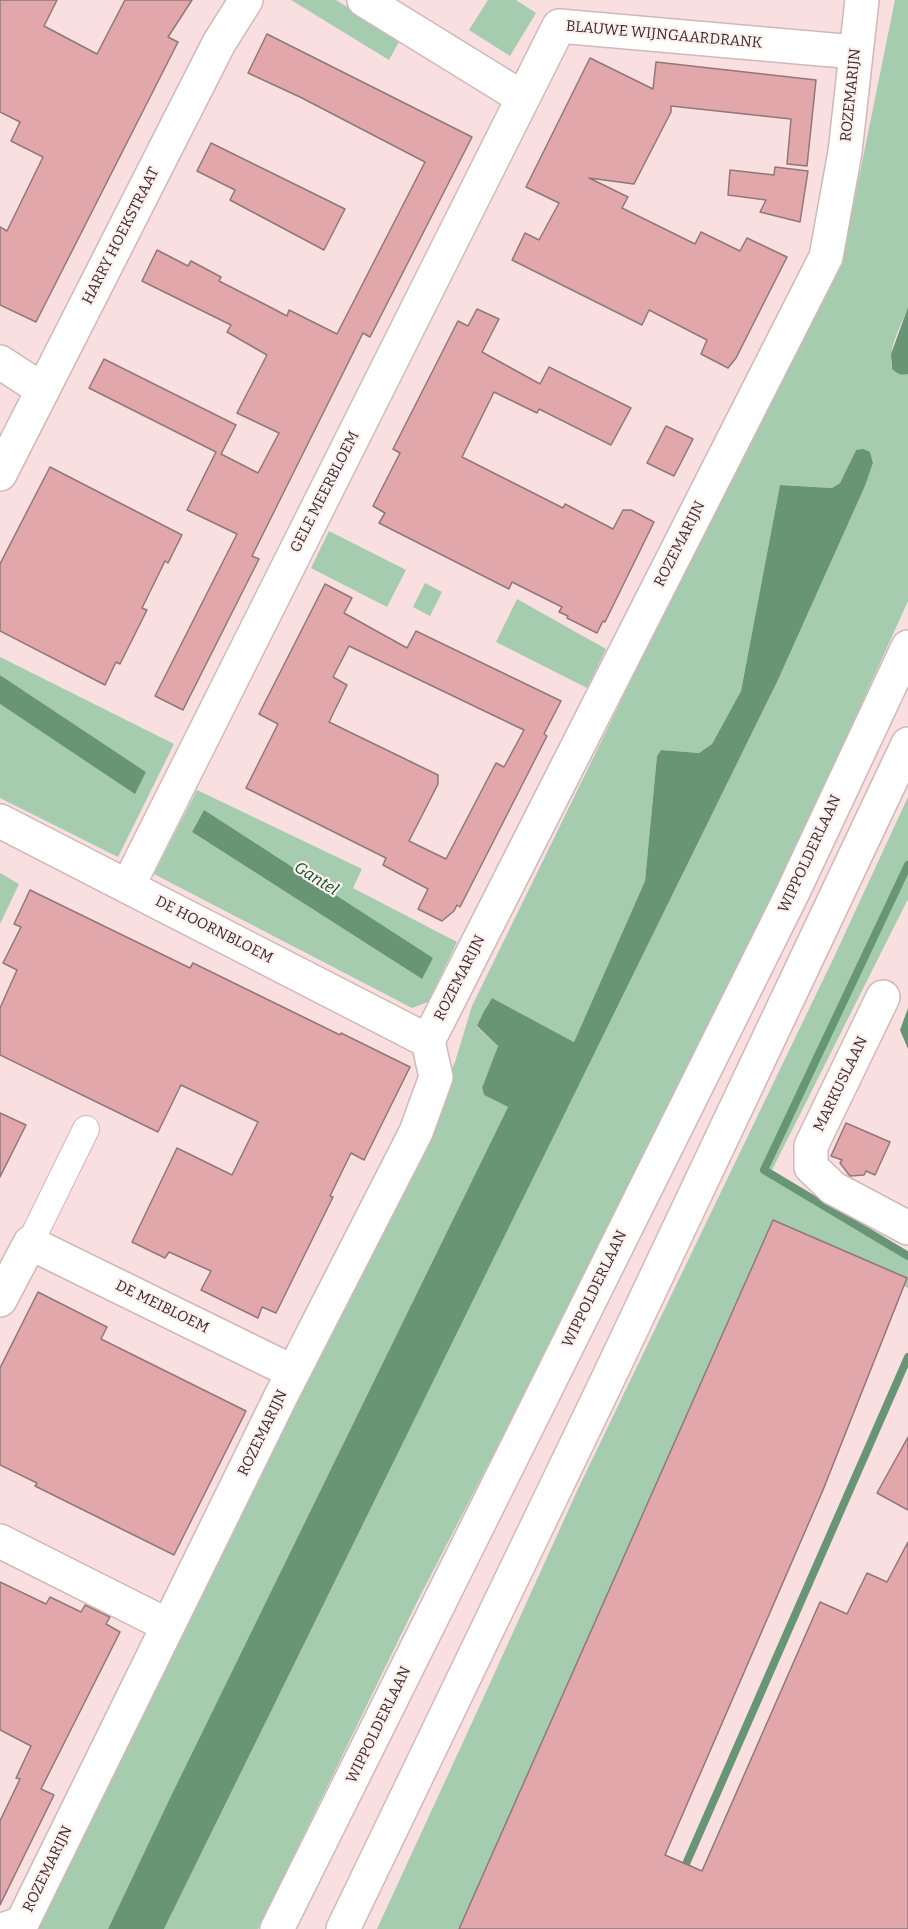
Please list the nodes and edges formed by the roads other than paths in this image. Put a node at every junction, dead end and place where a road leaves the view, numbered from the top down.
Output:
1 (246, 0) edge
2 (364, 0) edge
3 (862, 0) edge
4 (855, 52) junction
5 (523, 98) junction
6 (0, 362) edge
7 (43, 390) junction
8 (0, 474) edge
9 (908, 647) edge
10 (908, 744) edge
11 (0, 821) edge
12 (128, 886) junction
13 (883, 997) dead end
14 (428, 1041) junction
15 (86, 1129) dead end
16 (908, 1228) edge
17 (30, 1243) junction
18 (0, 1300) edge
19 (293, 1372) junction
20 (0, 1541) edge
21 (167, 1625) junction
22 (5, 1929) edge
23 (277, 1929) edge
24 (343, 1929) edge

1 - 7 street, HARRY HOEKSTRAAT
2 - 5 street
3 - 4 street, ROZEMARIJN
4 - 5 street, BLAUWE WIJNGAARDRANK
4 - 14 street, ROZEMARIJN
5 - 12 street, GELE MEERBLOEM
6 - 7 street
7 - 8 street, HARRY HOEKSTRAAT
9 - 23 street, WIPPOLDERLAAN
10 - 24 street
11 - 12 street, DE HOORNBLOEM
12 - 14 street, DE HOORNBLOEM
13 - 16 street, MARKUSLAAN
14 - 19 street, ROZEMARIJN
15 - 17 street
17 - 18 street
17 - 19 street, DE MEIBLOEM
19 - 21 street, ROZEMARIJN
20 - 21 street
21 - 22 street, ROZEMARIJN

